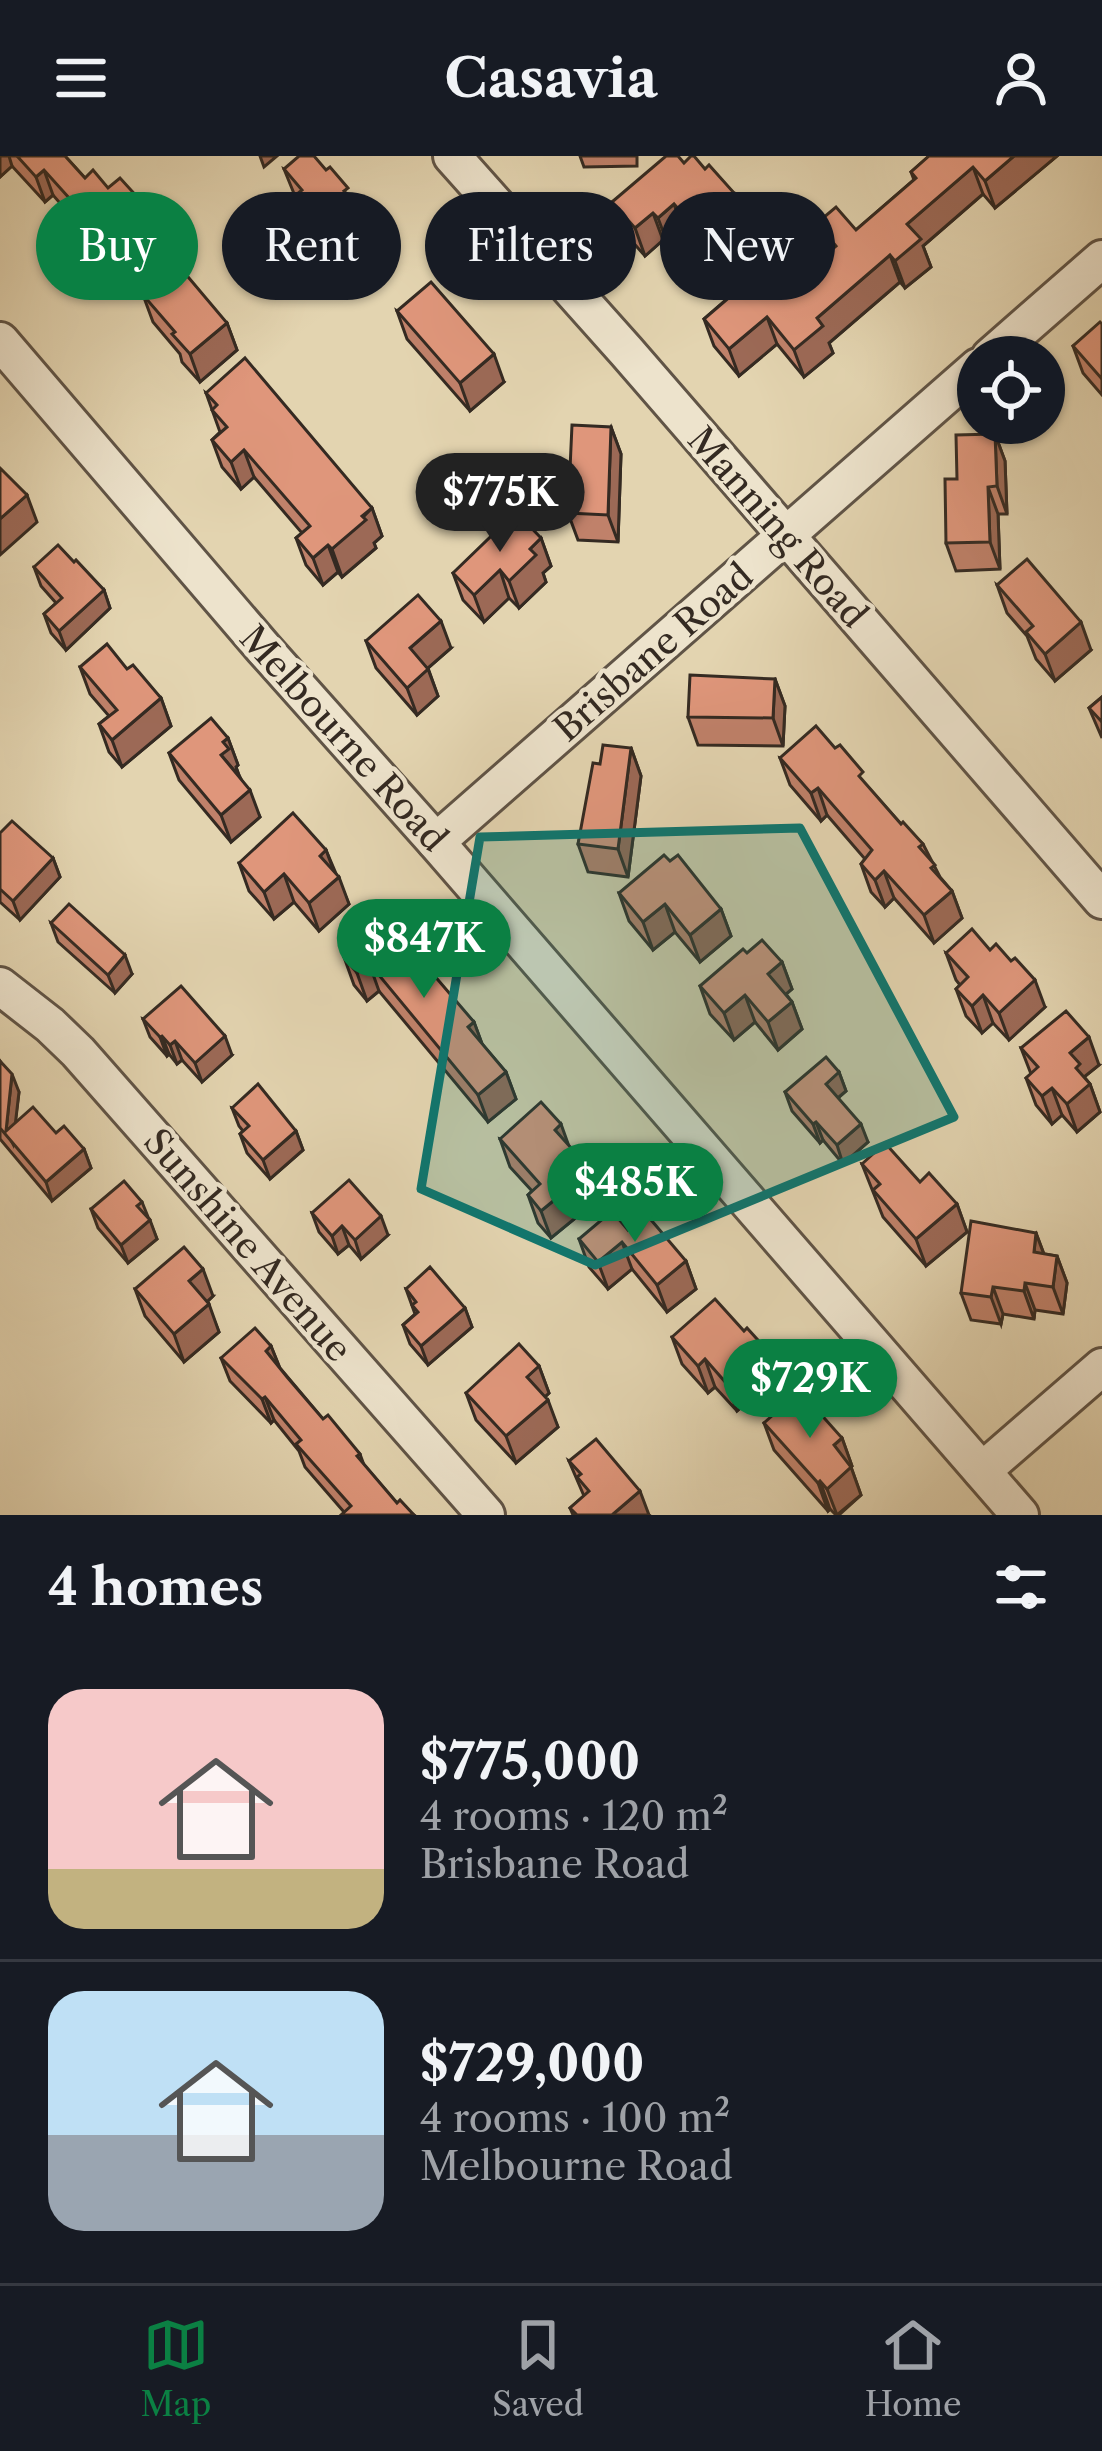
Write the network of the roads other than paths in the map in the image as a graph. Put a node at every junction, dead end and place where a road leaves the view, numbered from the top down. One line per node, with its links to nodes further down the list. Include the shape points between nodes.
1 (452, 156): 6 (street, Manning Road)
2 (1102, 259): 3 (street)
3 (1014, 336)
4 (0, 341): 7 (street, Melbourne Road)
5 (957, 386): 6 (street, Brisbane Road)
6 (785, 536): 7 (street, Brisbane Road); 8 (street, Manning Road)
7 (436, 842): 11 (street, Melbourne Road)
8 (1102, 900)
9 (0, 986): 12 (street, Sunshine Avenue, via 78,1052)
10 (1102, 1367): 11 (street)
11 (982, 1471): 13 (street, Melbourne Road)
12 (486, 1515)
13 (1021, 1515)

